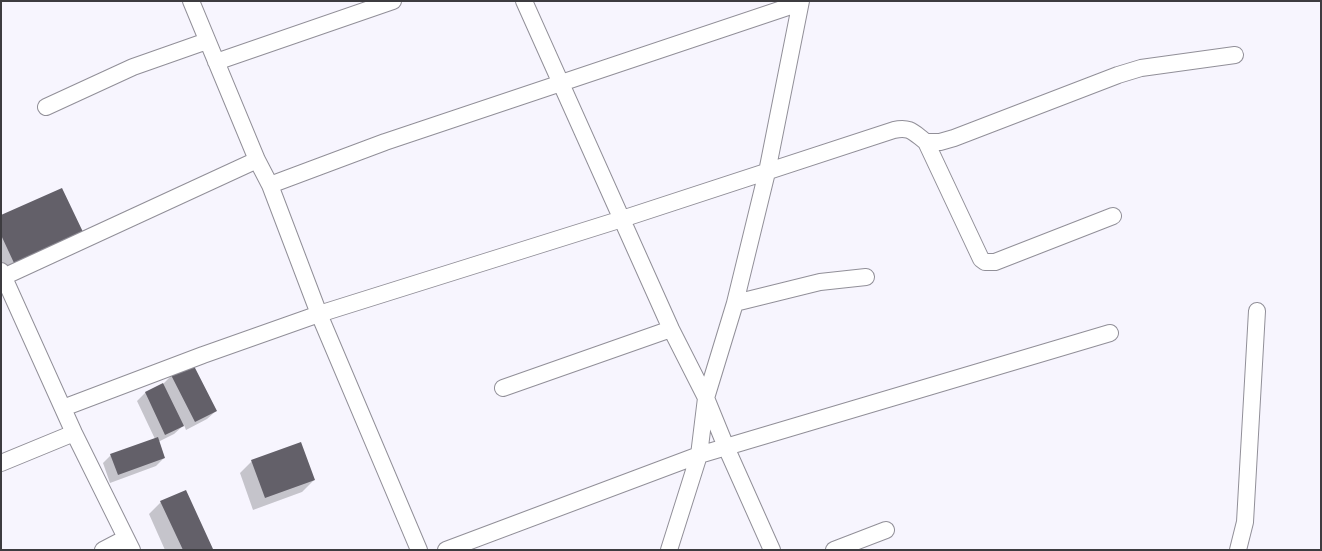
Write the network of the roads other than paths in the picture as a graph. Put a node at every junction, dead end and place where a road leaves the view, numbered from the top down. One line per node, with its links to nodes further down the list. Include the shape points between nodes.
1 (191, 1): 5 (street)
2 (393, 1): 7 (street)
3 (524, 1): 8 (street)
4 (801, 2): 8 (street); 12 (street)
5 (208, 41): 7 (street); 9 (street, via 133,67)
6 (1235, 55): 10 (street, via 1141,68 954,138)
7 (216, 62): 11 (street)
8 (562, 84): 13 (street, via 385,142); 15 (street)
9 (46, 106)
10 (926, 142): 12 (street, via 909,129 902,128); 14 (street, via 981,259 985,262 995,262)
11 (257, 160): 13 (street); 16 (street)
12 (766, 172): 15 (street); 18 (street)
13 (270, 185): 20 (street)
14 (1113, 216)
15 (622, 219): 20 (street); 21 (street)
16 (2, 275): 25 (street)
17 (866, 277): 18 (street, via 820,282)
18 (735, 303): 24 (street)
19 (1258, 311): 38 (street, via 1245,522)
20 (319, 314): 25 (street); 33 (street)
21 (671, 330): 23 (street); 24 (street)
22 (1110, 333): 27 (street)
23 (503, 388)
24 (706, 398): 27 (street); 28 (street)
25 (63, 408): 26 (street)
26 (74, 433): 29 (street); 31 (street)
27 (726, 447): 28 (street); 36 (street)
28 (699, 455): 34 (street); 35 (street)
29 (1, 463)
30 (886, 530): 37 (street)
31 (129, 544): 32 (street)
32 (103, 550)
33 (419, 550)
34 (446, 550)
35 (670, 550)
36 (772, 550)
37 (834, 550)
38 (1238, 550)

